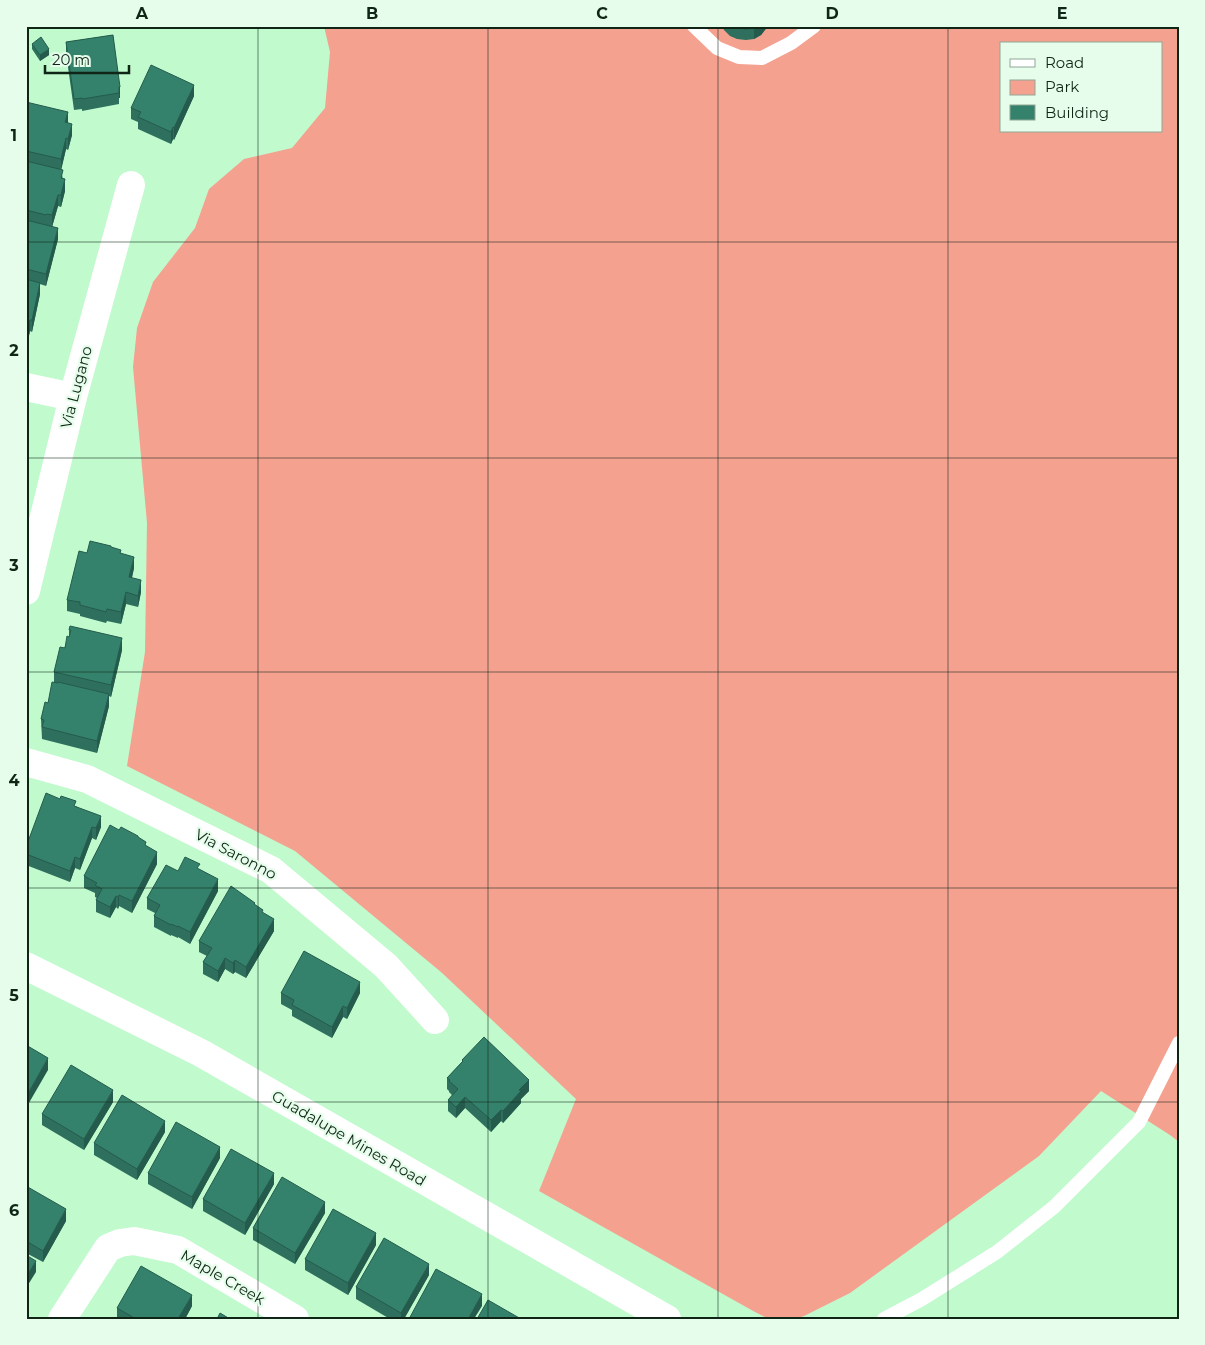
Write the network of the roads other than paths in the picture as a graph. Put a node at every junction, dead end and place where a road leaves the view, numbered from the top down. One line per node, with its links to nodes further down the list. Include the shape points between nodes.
1 (694, 26): 2 (lane, via 717,48 739,57 762,58)
2 (814, 26)
3 (131, 185): 5 (street, Via Lugano)
4 (26, 387): 5 (street)
5 (73, 397): 6 (street, Via Lugano)
6 (26, 591)
7 (26, 762): 9 (street, Via Saronno, via 87,779 271,870 386,966)
8 (26, 966): 13 (street, Guadalupe Mines Road, via 201,1053)
9 (434, 1020)
10 (1179, 1043): 14 (lane, via 1138,1122 1054,1207 997,1252)
11 (62, 1319): 12 (street, Maple Creek, via 108,1248 134,1241 178,1250)
12 (294, 1319)
13 (667, 1319)
14 (884, 1319)

